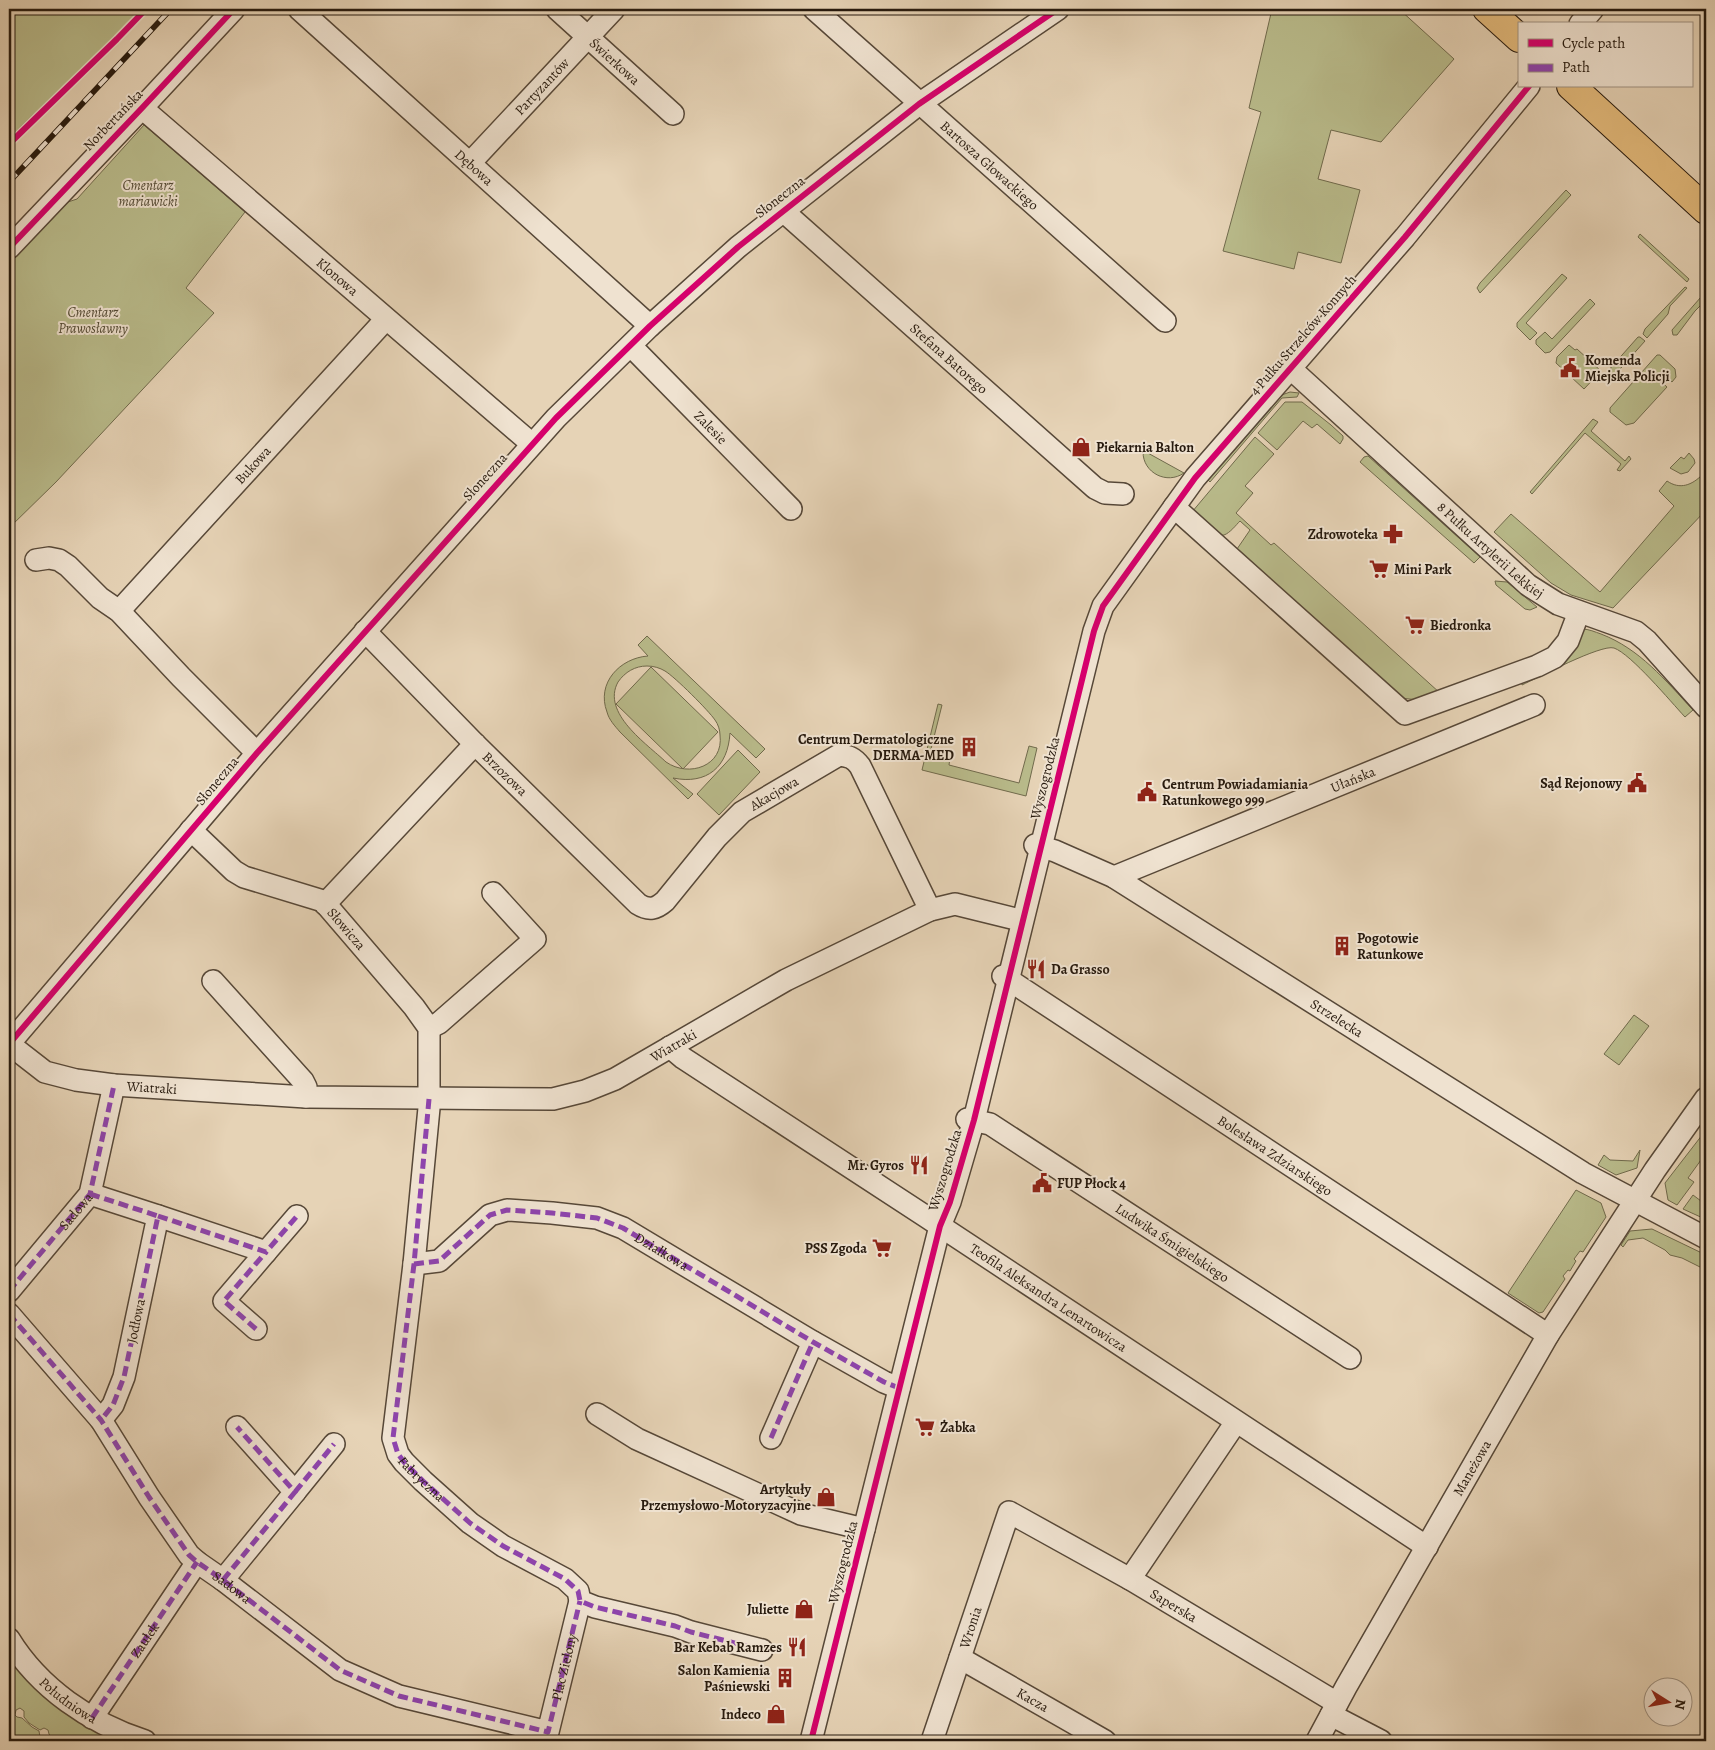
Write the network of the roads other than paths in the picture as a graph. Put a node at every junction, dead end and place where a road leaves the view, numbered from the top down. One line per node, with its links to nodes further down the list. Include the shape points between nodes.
1 (234, 9): 15 (street, Norbertańska)
2 (299, 9): 17 (street, Dębowa)
3 (556, 9): 10 (street, Świerkowa)
4 (614, 9): 10 (street, Partyzantów)
5 (814, 9): 14 (street, Bartosza Głowackiego)
6 (1058, 9): 14 (street, Słoneczna)
7 (1486, 9): 11 (main road)
8 (1593, 9): 9 (street)
9 (1582, 22)
10 (588, 37): 16 (street, Świerkowa); 17 (street, Partyzantów)
11 (1518, 37)
12 (1527, 88): 25 (street, 4 Pułku Strzelców Konnych)
13 (1573, 88): 18 (main road)
14 (919, 104): 19 (street, Słoneczna); 22 (street, Bartosza Głowackiego)
15 (142, 108): 20 (street, Norbertańska); 21 (street, Klonowa)
16 (673, 114)
17 (470, 163): 23 (street, Dębowa)
18 (1703, 199)
19 (783, 210): 23 (street, Słoneczna, via 723,259); 27 (street, Stefana Batorego, via 1095,488 1105,493)
20 (9, 248)
21 (386, 319): 26 (street, Klonowa); 32 (street, Bukowa)
22 (1165, 321)
23 (650, 326): 24 (street, Słoneczna)
24 (631, 346): 26 (street, Słoneczna); 29 (street, Zalesie)
25 (1290, 368): 28 (street, 4 Pułku Strzelców Konnych); 33 (street, 8 Pułku Artylerii Lekkiej, via 1528,585 1558,604)
26 (532, 444): 34 (street, Słoneczna)
27 (1123, 494)
28 (1174, 507): 31 (street, 4 Pułku Strzelców Konnych); 33 (street, via 1405,714 1555,657 1568,640)
29 (791, 508)
30 (36, 560): 32 (street, via 59,560 100,598)
31 (1103, 606): 40 (street, Wyszogrodzka)
32 (120, 611): 38 (street)
33 (1579, 612): 36 (street, 8 Pułku Artylerii Lekkiej, via 1636,632 1647,640)
34 (364, 631): 37 (street, Brzozowa); 38 (street, Słoneczna)
35 (1534, 705): 41 (street, Ułańska)
36 (1706, 706)
37 (475, 744): 43 (street); 44 (street, Brzozowa, via 638,904)
38 (257, 753): 39 (street, Słoneczna)
39 (191, 830): 43 (street, Słowicza, via 244,877 320,899); 49 (street, Słoneczna)
40 (1038, 846): 41 (street, Strzelecka); 47 (street, Wyszogrodzka)
41 (1114, 877): 59 (street, Strzelecka, via 1583,1173)
42 (493, 892): 50 (street, via 535,939)
43 (325, 904): 50 (street, Słowicza)
44 (651, 909): 45 (street, Akacjowa, via 665,901 717,837 742,812 839,755 854,759 860,766)
45 (930, 910): 46 (street, Wiatraki, via 955,904); 52 (street, Wiatraki, via 786,980)
46 (1016, 919)
47 (1005, 978): 57 (street, Wyszogrodzka); 69 (street, Bolesława Zdziarskiego)
48 (213, 981): 54 (street, via 304,1081)
49 (16, 1022): 51 (street, Słoneczna)
50 (429, 1028): 56 (street)
51 (9, 1044): 53 (street, Wiatraki, via 45,1072)
52 (670, 1047): 56 (street, Wiatraki, via 615,1079 570,1096 553,1099); 62 (street, Teofila Aleksandra Lenartowicza, via 682,1058)
53 (114, 1085): 54 (street, Wiatraki); 58 (street, Sadowa)
54 (306, 1098): 56 (street, Wiatraki)
55 (1706, 1098): 59 (street)
56 (429, 1099): 65 (street, Fabryczna)
57 (970, 1119): 62 (street, Wyszogrodzka, via 950,1202); 71 (street, Ludwika Śmigielskiego, via 990,1124)
58 (90, 1194): 60 (street); 66 (street, Sadowa)
59 (1634, 1201): 63 (street, Strzelecka); 69 (street, Maneżowa)
60 (158, 1216): 64 (street); 74 (street, Jodłowa, via 124,1377 113,1404)
61 (297, 1216): 64 (street)
62 (940, 1226): 72 (street, Wyszogrodzka); 75 (street, Teofila Aleksandra Lenartowicza)
63 (1706, 1238)
64 (266, 1252): 68 (street, via 224,1301)
65 (414, 1264): 70 (street, Działkowa, via 439,1261 490,1215 507,1210 597,1218 623,1228); 86 (street, Fabryczna, via 393,1438 398,1454 422,1481 470,1523 503,1546 565,1579 578,1591)
66 (9, 1291)
67 (9, 1314): 74 (street, Sadowa)
68 (256, 1329)
69 (1548, 1335): 82 (street, Maneżowa)
70 (813, 1342): 72 (street, Działkowa); 77 (street)
71 (1350, 1358)
72 (899, 1388): 81 (street, Wyszogrodzka)
73 (597, 1414): 81 (street, Wyszogrodzka, via 637,1439 801,1514)
74 (101, 1420): 83 (street, Sadowa, via 149,1497)
75 (1236, 1422): 82 (street, Teofila Aleksandra Lenartowicza); 84 (street)
76 (237, 1427): 79 (street)
77 (772, 1438)
78 (334, 1444): 79 (street)
79 (295, 1492): 85 (street)
80 (1010, 1512): 84 (street, Saperska); 89 (street, Wronia)
81 (864, 1529): 94 (street, Wyszogrodzka)
82 (1427, 1547): 90 (street, Maneżowa)
83 (197, 1562): 85 (street, Sadowa); 91 (street, Zaułek)
84 (1130, 1579): 90 (street, Saperska)
85 (223, 1580): 92 (street, Sadowa, via 340,1670 399,1696)
86 (580, 1600): 88 (street, via 595,1607); 92 (street, Plac Zielony)
87 (9, 1638): 91 (street, Południowa, via 18,1654 40,1678)
88 (762, 1650)
89 (960, 1658): 95 (street, Wronia); 96 (street, Kacza)
90 (1334, 1709): 97 (street, Maneżowa); 98 (street, Saperska)
91 (92, 1718): 93 (street, Południowa)
92 (548, 1732)
93 (145, 1741)
94 (811, 1741)
95 (932, 1741)
96 (1105, 1741)
97 (1317, 1741)
98 (1381, 1741)

